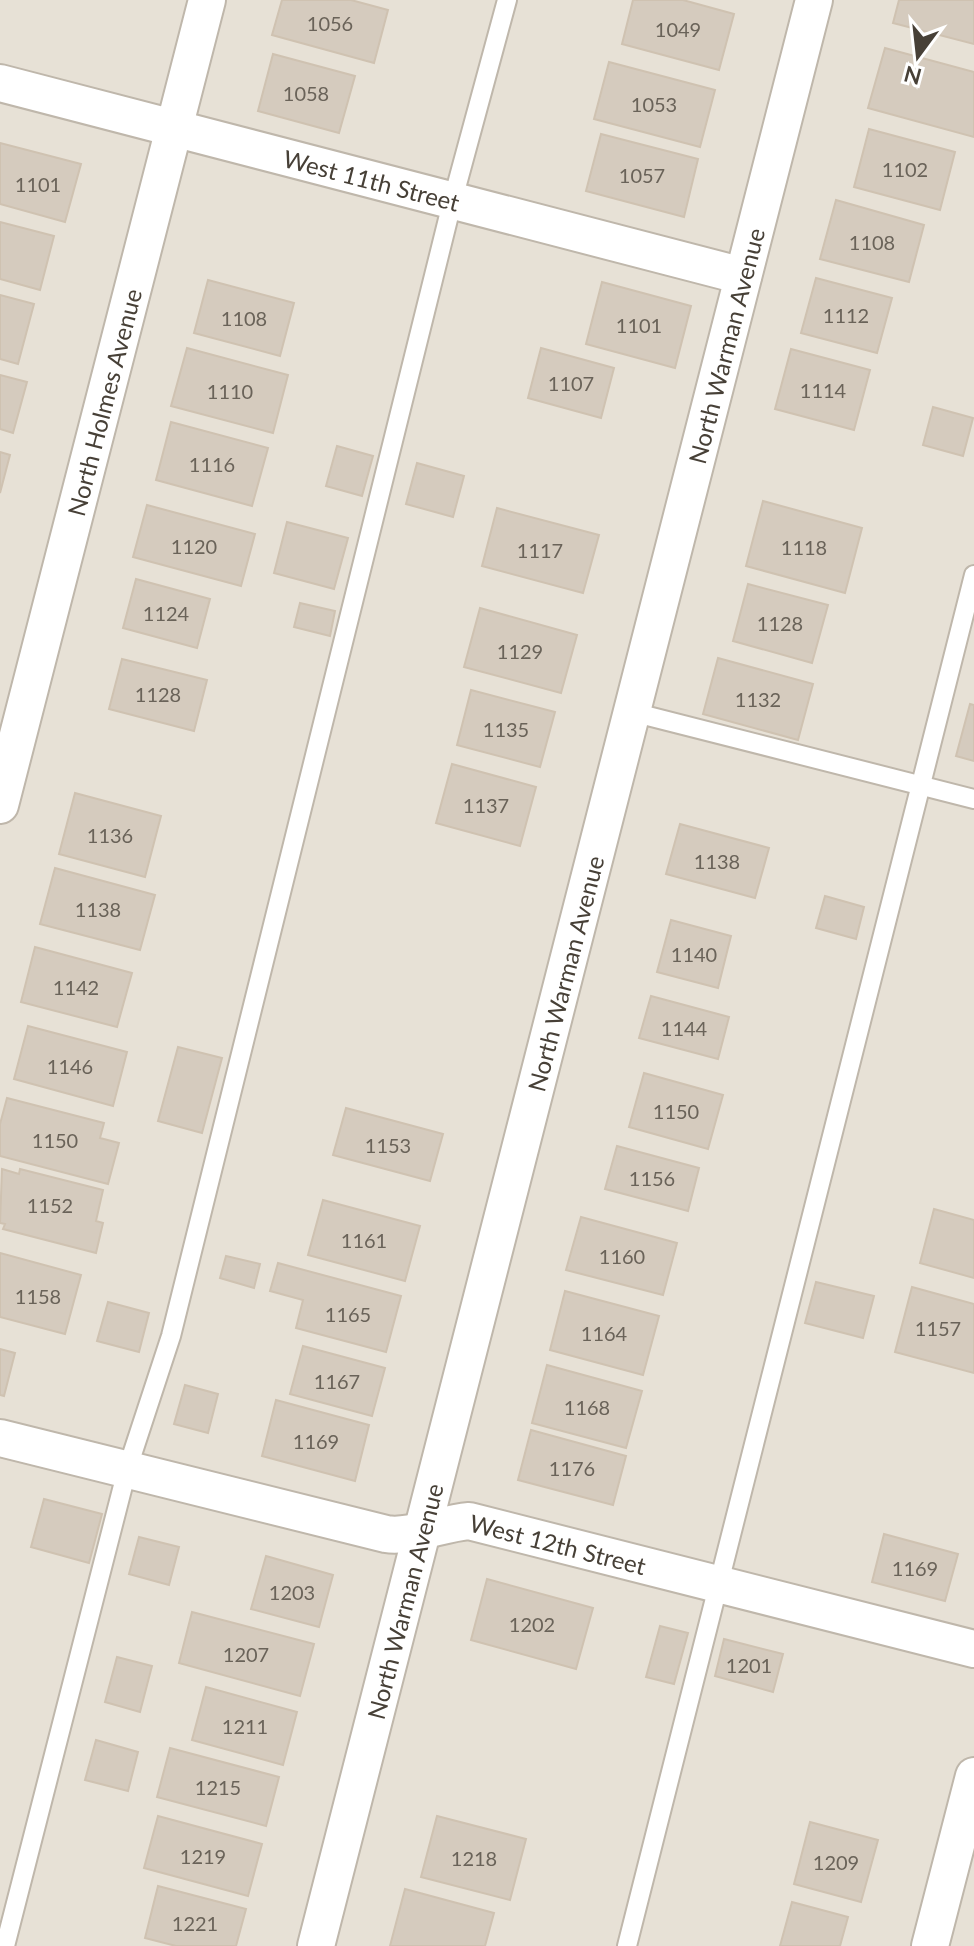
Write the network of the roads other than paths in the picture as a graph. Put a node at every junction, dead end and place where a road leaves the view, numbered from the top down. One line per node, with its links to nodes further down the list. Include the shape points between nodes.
1 (207, 0): 5 (street, North Holmes Avenue)
2 (507, 0): 6 (lane)
3 (814, 0): 7 (street, North Warman Avenue)
4 (0, 83): 5 (street, West 11th Street)
5 (174, 128): 6 (street, West 11th Street); 12 (street, North Holmes Avenue)
6 (453, 199): 7 (street, West 11th Street); 14 (lane, via 171,1336)
7 (743, 276): 9 (street, North Warman Avenue)
8 (974, 575): 10 (lane)
9 (632, 712): 10 (lane); 15 (street, North Warman Avenue)
10 (920, 785): 11 (lane); 16 (lane)
11 (974, 799)
12 (0, 805)
13 (0, 1438): 14 (street, West 12th Street)
14 (127, 1470): 15 (street, West 12th Street, via 386,1534); 19 (lane)
15 (425, 1528): 16 (street, West 12th Street, via 469,1521); 20 (street, North Warman Avenue)
16 (716, 1584): 17 (street, West 12th Street); 21 (lane)
17 (974, 1649)
18 (974, 1776): 22 (street)
19 (5, 1946)
20 (316, 1946)
21 (627, 1946)
22 (930, 1946)

